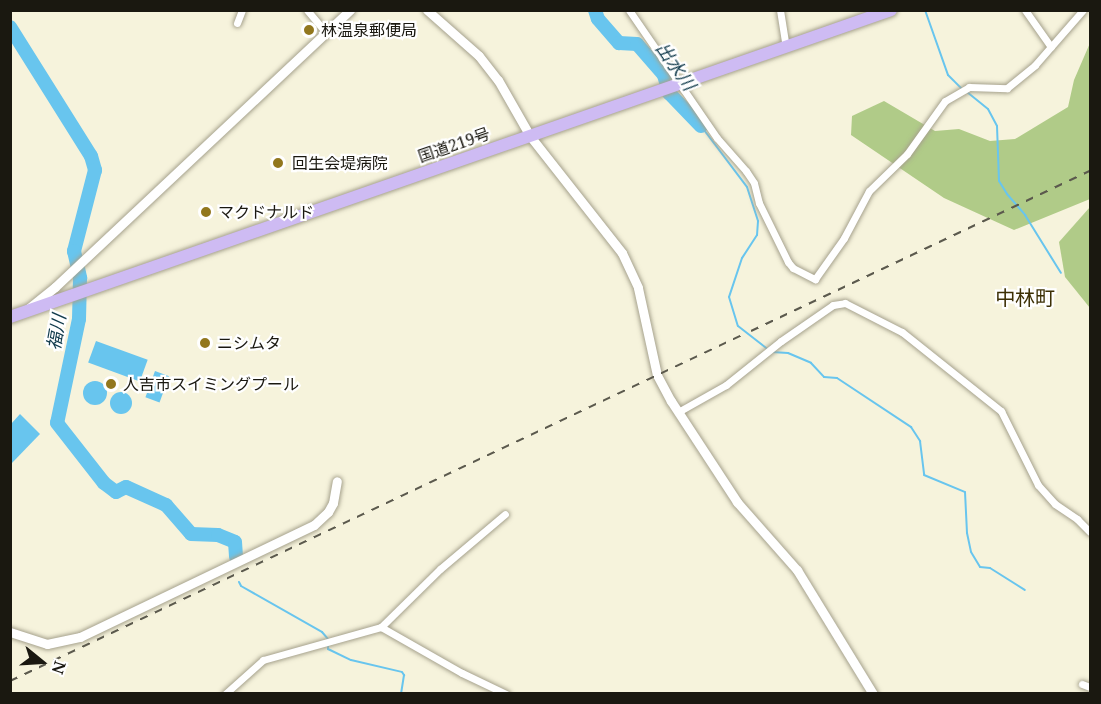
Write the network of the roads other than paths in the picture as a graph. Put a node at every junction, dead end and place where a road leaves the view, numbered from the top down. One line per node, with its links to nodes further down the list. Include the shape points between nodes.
1 (242, 10): 10 (street)
2 (308, 10): 11 (street)
3 (350, 10): 11 (street)
4 (427, 10): 15 (street, via 479,56 498,80)
5 (629, 10): 14 (street)
6 (780, 10): 12 (street)
7 (891, 10): 12 (highway, 国道219号)
8 (1025, 10): 13 (street)
9 (1083, 10): 13 (street)
10 (237, 23)
11 (326, 33): 16 (street)
12 (786, 46): 14 (highway, 国道219号)
13 (1051, 47): 14 (street, via 1007,88 969,87 945,101 907,154 869,191 844,238 815,279 788,262 750,177)
14 (678, 84): 15 (highway, 国道219号)
15 (530, 136): 17 (highway, 国道219号); 21 (street, via 628,263 638,288 657,375)
16 (55, 287): 17 (street); 18 (street)
17 (68, 296): 18 (highway, 国道219号)
18 (27, 310): 19 (highway, 国道219号); 20 (highway)
19 (10, 317)
20 (10, 326)
21 (678, 412): 24 (street, via 726,385 781,340 833,305 845,303 903,332 992,401 1001,411 1038,485 1054,504); 31 (street, via 737,502 797,570)
22 (337, 481): 26 (street, via 333,503 314,525 80,637 46,644)
23 (505, 514): 25 (street, via 440,569)
24 (1090, 532)
25 (381, 627): 29 (street, via 263,660); 30 (street)
26 (10, 632)
27 (1082, 684): 28 (street)
28 (1090, 687)
29 (225, 693)
30 (506, 693)
31 (873, 693)

